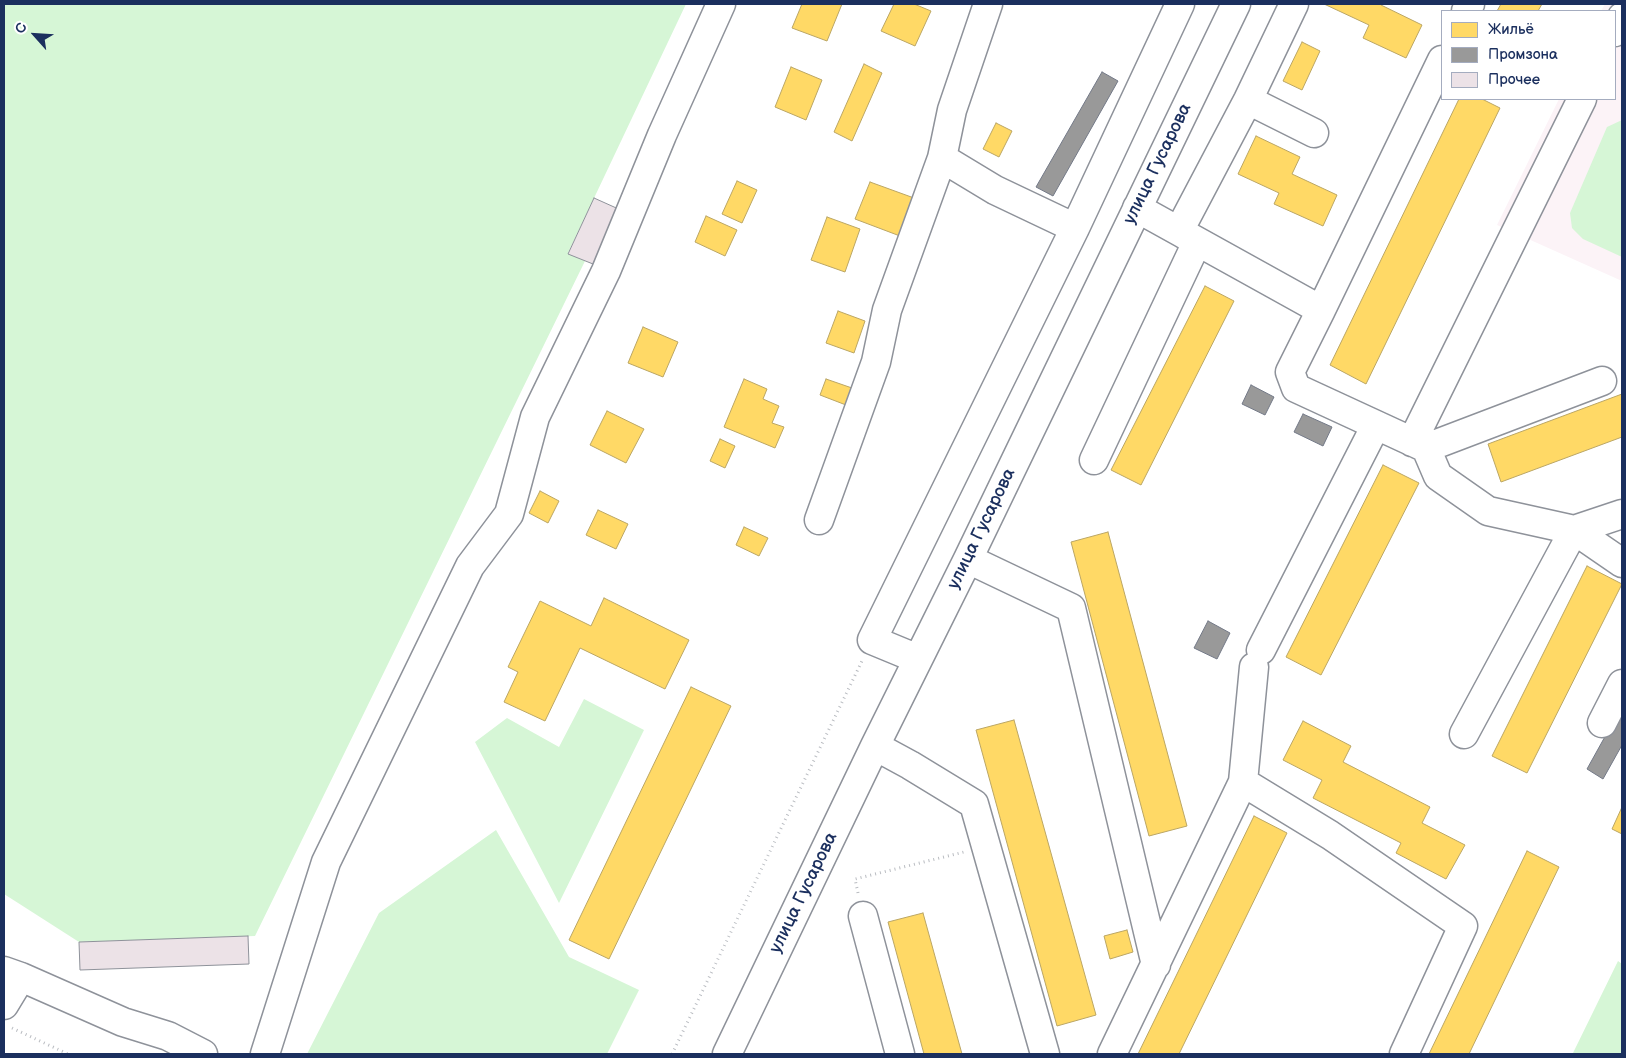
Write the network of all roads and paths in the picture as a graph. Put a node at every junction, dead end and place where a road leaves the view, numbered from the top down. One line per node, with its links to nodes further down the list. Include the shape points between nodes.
1 (722, 4): 42 (street, via 662,135 606,271 535,417 509,514 470,566 326,862)
2 (988, 4): 12 (street, via 952,110)
3 (1180, 4): 14 (street)
4 (1236, 4): 13 (street, улица Гусарова)
5 (1294, 4): 9 (street)
6 (1622, 17): 7 (street)
7 (1616, 30)
8 (1441, 62): 16 (street)
9 (1248, 100): 11 (street); 15 (street)
10 (1582, 100): 19 (street)
11 (1314, 133)
12 (942, 158): 14 (street, via 995,190); 22 (street, via 887,310 876,362)
13 (1137, 208): 15 (street); 24 (street, улица Гусарова)
14 (1075, 228): 26 (street)
15 (1188, 237): 16 (street); 20 (street)
16 (1321, 310): 18 (street, via 1290,372 1296,388)
17 (1602, 381): 19 (street)
18 (1376, 425): 19 (street); 32 (street, via 1258,658)
19 (1419, 445): 23 (street, via 1438,476 1488,511)
20 (1094, 460)
21 (1622, 514): 23 (street)
22 (819, 520)
23 (1574, 530): 25 (street); 30 (street)
24 (968, 559): 27 (street, улица Гусарова); 36 (street, via 1071,608)
25 (1622, 563)
26 (872, 640): 27 (street); 43 (path)
27 (918, 659): 31 (street, улица Гусарова)
28 (1622, 684): 29 (street)
29 (1602, 723)
30 (1464, 734)
31 (875, 746): 33 (street, via 974,804); 44 (street, улица Гусарова)
32 (1243, 782): 36 (street); 48 (street, via 1330,835 1463,926)
33 (986, 847): 34 (path); 46 (street)
34 (855, 879)
35 (863, 916): 45 (street)
36 (1156, 965): 47 (street)
37 (13, 974): 38 (street); 41 (street, via 115,1019 168,1036)
38 (4, 1005)
39 (4, 1023): 40 (path)
40 (68, 1054)
41 (203, 1054)
42 (265, 1054)
43 (672, 1054)
44 (727, 1054)
45 (900, 1054)
46 (1045, 1054)
47 (1112, 1054)
48 (1404, 1054)

